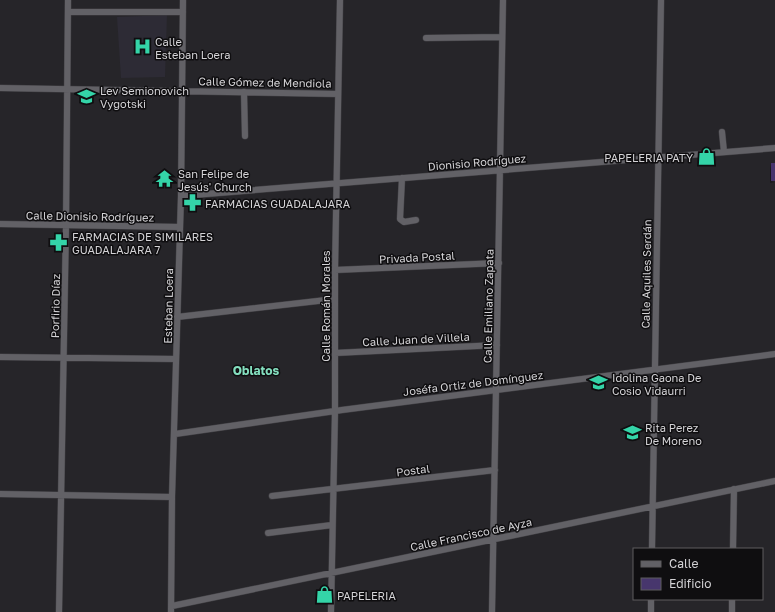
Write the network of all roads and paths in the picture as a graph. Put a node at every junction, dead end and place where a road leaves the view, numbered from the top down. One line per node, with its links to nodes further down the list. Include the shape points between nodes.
1 (68, 0): 6 (street, Porfirio Díaz)
2 (183, 0): 7 (street, Esteban Loera)
3 (340, 0): 14 (street, Calle Román Morales)
4 (503, 0): 8 (street, Calle Emiliano Zapata)
5 (661, 0): 19 (street, Calle Aquiles Serdán)
6 (68, 12): 7 (street); 11 (street, Porfirio Díaz)
7 (183, 12): 12 (street, Esteban Loera)
8 (502, 37): 9 (street); 20 (street, Calle Emiliano Zapata)
9 (426, 38)
10 (0, 88): 11 (street, Calle Gómez de Mendiola)
11 (67, 89): 12 (street, Calle Gómez de Mendiola); 26 (street, Porfirio Díaz)
12 (181, 90): 13 (street, Calle Gómez de Mendiola); 23 (street, Esteban Loera)
13 (244, 92): 14 (street, Calle Gómez de Mendiola); 16 (street)
14 (338, 94): 22 (street, Calle Román Morales)
15 (722, 132): 18 (street)
16 (245, 136)
17 (775, 148): 18 (street, Dionisio Rodríguez)
18 (724, 152): 19 (street, Dionisio Rodríguez)
19 (658, 157): 20 (street, Dionisio Rodríguez); 38 (street, Calle Aquiles Serdán)
20 (500, 170): 21 (street, Dionisio Rodríguez); 28 (street, Calle Emiliano Zapata)
21 (402, 178): 22 (street, Dionisio Rodríguez); 24 (street, via 400,219 404,222)
22 (337, 183): 23 (street, Dionisio Rodríguez); 29 (street, Calle Román Morales)
23 (181, 196): 27 (street, Esteban Loera)
24 (416, 220)
25 (0, 224): 26 (street, Calle Dionisio Rodríguez)
26 (66, 225): 27 (street, Calle Dionisio Rodríguez); 36 (street, Porfirio Díaz)
27 (180, 227): 31 (street, Esteban Loera)
28 (499, 263): 29 (street, Privada Postal); 32 (street, Calle Emiliano Zapata)
29 (335, 270): 30 (street, Calle Román Morales)
30 (335, 300): 31 (street); 33 (street, Calle Román Morales)
31 (177, 317): 37 (street, Esteban Loera)
32 (497, 345): 33 (street, Calle Juan de Villela); 39 (street, Calle Emiliano Zapata)
33 (335, 353): 40 (street, Calle Román Morales)
34 (775, 354): 38 (street, Joséfa Ortiz de Domínguez)
35 (0, 357): 36 (street)
36 (63, 358): 37 (street); 47 (street, Porfirio Díaz)
37 (176, 359): 41 (street, Esteban Loera)
38 (655, 370): 39 (street, Joséfa Ortiz de Domínguez); 50 (street, Calle Aquiles Serdán)
39 (497, 390): 40 (street, Joséfa Ortiz de Domínguez); 42 (street, Calle Emiliano Zapata)
40 (335, 411): 41 (street, Joséfa Ortiz de Domínguez); 45 (street, Calle Román Morales)
41 (175, 434): 49 (street, Esteban Loera)
42 (495, 470): 45 (street, Postal); 53 (street, Calle Emiliano Zapata)
43 (775, 481): 44 (street, Calle Francisco de Ayza)
44 (734, 489): 50 (street, Calle Francisco de Ayza); 55 (street)
45 (333, 490): 48 (street, Postal); 51 (street, Calle Román Morales)
46 (0, 494): 47 (street)
47 (61, 495): 49 (street); 60 (street, Porfirio Díaz)
48 (272, 496)
49 (172, 497): 59 (street, Esteban Loera)
50 (653, 506): 53 (street, Calle Francisco de Ayza); 54 (street, Calle Aquiles Serdán)
51 (332, 525): 52 (street); 56 (street, Calle Román Morales)
52 (268, 533)
53 (494, 539): 56 (street, Calle Francisco de Ayza); 62 (street, Calle Emiliano Zapata)
54 (652, 548)
55 (733, 548)
56 (331, 573): 59 (street, Calle Francisco de Ayza); 61 (street, Calle Román Morales)
57 (651, 600): 63 (street)
58 (732, 600): 64 (street)
59 (171, 609)
60 (59, 612)
61 (331, 612)
62 (492, 612)
63 (650, 612)
64 (732, 612)

